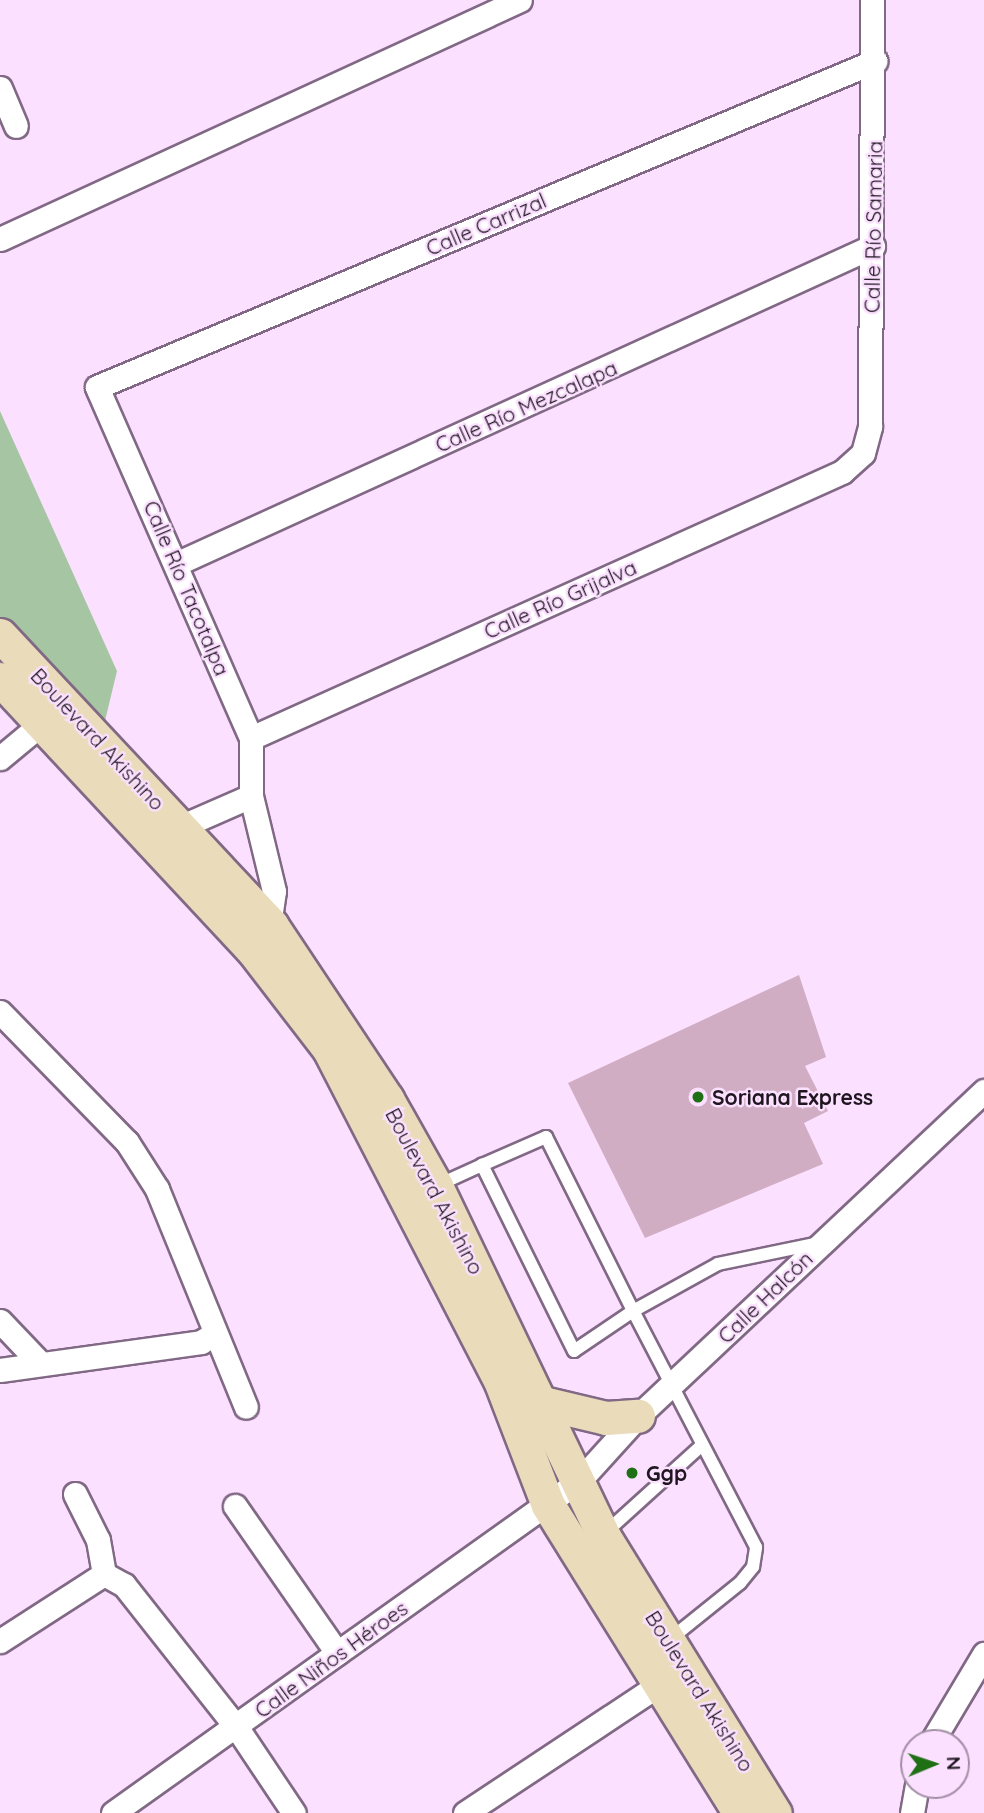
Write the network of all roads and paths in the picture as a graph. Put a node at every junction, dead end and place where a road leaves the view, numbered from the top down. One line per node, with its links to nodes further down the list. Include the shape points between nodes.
1 (520, 0): 6 (street)
2 (872, 0): 3 (street, Calle Río Samaria)
3 (875, 61): 7 (street, Calle Río Samaria); 8 (street, Calle Carrizal)
4 (0, 88): 5 (street)
5 (16, 126)
6 (0, 239)
7 (873, 246): 9 (street, Calle Río Samaria, via 870,426); 10 (street, Calle Río Mezcalapa)
8 (97, 387): 10 (street, Calle Río Tacotalpa)
9 (863, 453): 14 (street, Calle Río Grijalva, via 842,472)
10 (178, 563): 14 (street, Calle Río Tacotalpa)
11 (0, 635): 13 (main road, Boulevard Akishino)
12 (0, 679): 13 (main road, Boulevard Akishino)
13 (54, 714): 15 (street); 17 (main road, Boulevard Akishino); 18 (main road, Boulevard Akishino)
14 (251, 738): 16 (street, Calle Río Tacotalpa)
15 (0, 758)
16 (251, 796): 17 (street); 18 (street, Calle Río Tacotalpa, via 271,860)
17 (180, 827): 18 (main road, Boulevard Akishino)
18 (262, 938): 22 (main road, Boulevard Akishino); 36 (main road, Boulevard Akishino, via 329,1049 436,1247 500,1380)
19 (0, 1012): 26 (street, via 127,1142 157,1189)
20 (984, 1091): 23 (street, Calle Halcón)
21 (482, 1165): 22 (lane); 24 (lane, via 546,1137); 24 (lane, via 574,1351)
22 (436, 1186): 30 (main road, Boulevard Akishino)
23 (822, 1242): 24 (lane, via 718,1264); 29 (street, Calle Halcón)
24 (633, 1311): 29 (lane)
25 (0, 1321): 27 (street)
26 (214, 1334): 27 (street, via 201,1342); 31 (street)
27 (39, 1362): 28 (street)
28 (0, 1370)
29 (671, 1386): 32 (street, Calle Halcón); 33 (lane)
30 (543, 1403): 32 (main road, via 606,1418); 34 (main road, Boulevard Akishino)
31 (246, 1408)
32 (638, 1416): 34 (street, Calle Halcón)
33 (701, 1446): 38 (lane); 40 (lane, via 756,1547 753,1567)
34 (580, 1480): 36 (street, Calle Halcón); 38 (main road, Boulevard Akishino)
35 (75, 1494): 39 (street, via 98,1540)
36 (548, 1505): 42 (street, Calle Niños Héroes); 44 (main road, Boulevard Akishino)
37 (235, 1506): 42 (street)
38 (603, 1535): 40 (main road, Boulevard Akishino)
39 (104, 1574): 41 (street); 45 (street, via 124,1585)
40 (669, 1640): 51 (main road, Boulevard Akishino)
41 (0, 1641)
42 (337, 1654): 45 (street, Calle Niños Héroes)
43 (984, 1654): 46 (street)
44 (660, 1684): 49 (street); 50 (main road, Boulevard Akishino)
45 (237, 1728): 47 (street, Calle Niños Héroes); 48 (street)
46 (939, 1729)
47 (113, 1813)
48 (294, 1813)
49 (465, 1813)
50 (740, 1813)
51 (775, 1813)

